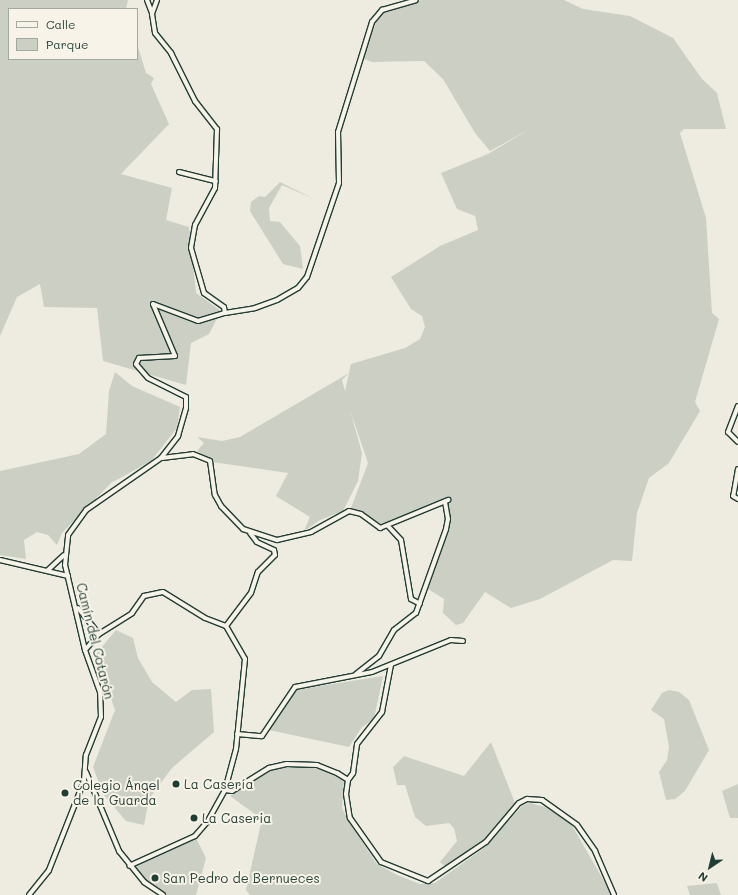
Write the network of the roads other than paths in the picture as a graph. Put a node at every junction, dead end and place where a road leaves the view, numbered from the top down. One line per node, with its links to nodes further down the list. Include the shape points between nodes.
1 (147, 0): 4 (street)
2 (157, 0): 4 (street)
3 (416, 0): 7 (street, via 382,10 372,22 338,132 339,183 307,277 298,288 277,300 255,308)
4 (152, 14): 6 (street, via 155,33 171,52 195,101 217,129)
5 (179, 172): 6 (street)
6 (216, 181): 7 (street, via 195,225 191,248 204,293 224,307)
7 (225, 313): 10 (street, Camín del Cotarón, via 198,321 153,304 175,356 139,358 136,364 148,378 183,393 186,402 178,436)
8 (738, 406): 9 (street, via 728,432)
9 (738, 442)
10 (161, 458): 14 (street, via 193,454 210,461 217,501); 15 (street, Camín del Cotarón, via 86,510 68,535)
11 (738, 469): 12 (street, via 732,496)
12 (738, 500)
13 (388, 526): 14 (street, via 376,526 361,514 349,511 328,525 290,539 277,540); 19 (street, via 400,540 410,581 410,595); 19 (street, via 447,501 448,519)
14 (250, 533): 21 (street, via 276,554 258,572 251,593)
15 (64, 555): 17 (street); 18 (street, Camín del Cotarón)
16 (0, 560): 17 (street)
17 (48, 570): 18 (street)
18 (68, 576): 20 (street, Camín del Cotarón)
19 (420, 604): 26 (street, via 413,618 394,630 379,656)
20 (76, 606): 22 (street); 24 (street, Camín del Cotarón)
21 (226, 626): 22 (street, via 205,618 170,595 154,592 144,596 132,613); 27 (street, via 245,659)
22 (99, 634): 24 (street)
23 (463, 641): 25 (street, via 451,640)
24 (85, 650): 28 (street, Camín del Cotarón, via 100,692 102,708 86,755)
25 (391, 665): 26 (street); 29 (street, via 382,712 358,744 354,774)
26 (356, 674): 27 (street, via 333,682 295,687 262,736)
27 (237, 734): 30 (street)
28 (85, 772): 31 (street, via 118,851); 32 (street, Camín del Cotarón, via 49,870)
29 (348, 780): 30 (street, via 317,765 287,764 269,768 232,790); 34 (street, via 346,794 350,818 381,862 410,876 433,878 486,842 519,803 527,799 542,800 577,825 595,851)
30 (225, 790): 31 (street, via 208,821 195,836)
31 (129, 866): 33 (street, via 151,888)
32 (29, 895)
33 (163, 895)
34 (614, 895)

